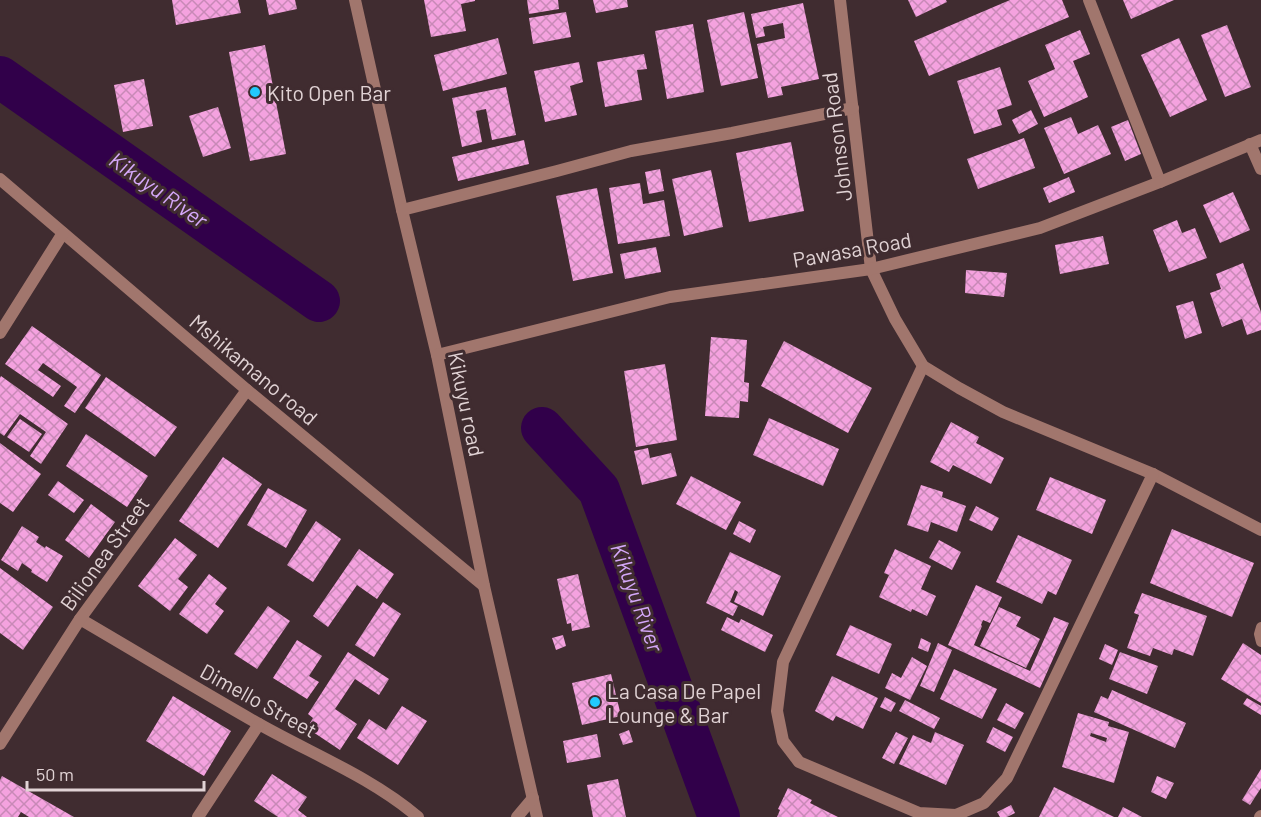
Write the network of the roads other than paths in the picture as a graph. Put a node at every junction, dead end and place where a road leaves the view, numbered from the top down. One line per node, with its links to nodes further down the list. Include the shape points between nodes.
1 (355, 0): 9 (street, Kikuyu road)
2 (840, 0): 4 (street, Johnson Road)
3 (1089, 0): 8 (street)
4 (853, 108): 9 (street, via 631,151); 11 (street, Johnson Road)
5 (1256, 142): 6 (street); 8 (street, Pawasa Road)
6 (1261, 169)
7 (0, 179): 10 (street, Mshikamano road)
8 (1160, 182): 11 (street, Pawasa Road, via 1040,228)
9 (402, 210): 13 (street, Kikuyu road)
10 (63, 233): 12 (street); 15 (street, Mshikamano road)
11 (872, 269): 13 (street, Pawasa Road, via 670,297); 14 (street, Johnson Road)
12 (0, 333)
13 (437, 354): 18 (street, Kikuyu road)
14 (923, 366): 16 (street, via 1003,412); 16 (street, via 783,662 777,711 783,741 799,762 920,813 956,815 984,803 1007,778)
15 (247, 390): 18 (street, Mshikamano road); 19 (street, Bilionea Street)
16 (1153, 474): 17 (street)
17 (1261, 530)
18 (484, 586): 24 (street, Kikuyu road)
19 (80, 619): 22 (street, Dimello Street); 23 (street, Bilionea Street)
20 (1261, 627): 21 (lane)
21 (1261, 642)
22 (259, 724): 25 (street); 26 (street, Dimello Street, via 380,789)
23 (0, 744)
24 (533, 798): 27 (street); 28 (street, Kikuyu road)
25 (198, 817)
26 (418, 817)
27 (517, 817)
28 (537, 817)

